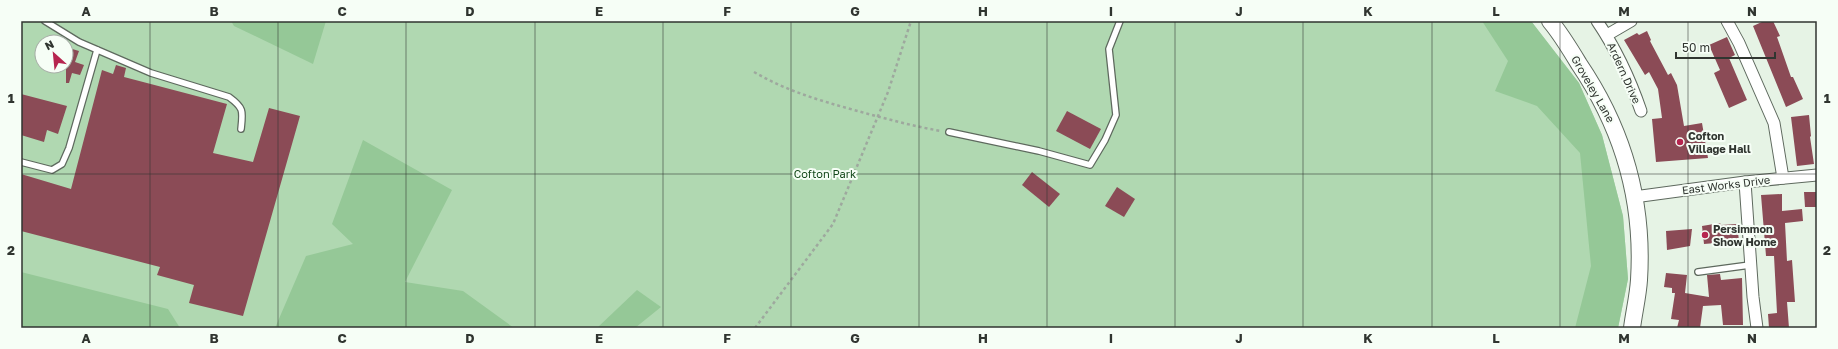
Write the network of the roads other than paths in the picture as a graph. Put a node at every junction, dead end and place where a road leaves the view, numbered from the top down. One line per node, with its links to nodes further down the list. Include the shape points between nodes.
1 (45, 21): 8 (lane)
2 (1120, 21): 11 (lane, via 1109,49 1116,115 1090,165 1039,151)
3 (1550, 21): 16 (main road, Groveley Lane, via 1603,102 1619,137 1633,184)
4 (1597, 21): 7 (street, Ardern Drive)
5 (1630, 21): 7 (street, Ardern Drive)
6 (1727, 21): 14 (street, via 1774,123)
7 (1607, 35): 9 (street, Ardern Drive, via 1632,84)
8 (97, 50): 10 (lane, via 151,73 229,97 240,104 243,113); 12 (lane, via 62,164 52,170)
9 (1641, 111)
10 (242, 129)
11 (949, 132)
12 (21, 162)
13 (1817, 175): 14 (street, East Works Drive)
14 (1783, 178): 15 (street, East Works Drive)
15 (1745, 182): 16 (street, East Works Drive); 17 (street)
16 (1634, 197): 19 (main road, Groveley Lane, via 1639,233 1639,280)
17 (1750, 265): 18 (lane); 20 (street)
18 (1698, 272)
19 (1632, 328)
20 (1757, 328)

